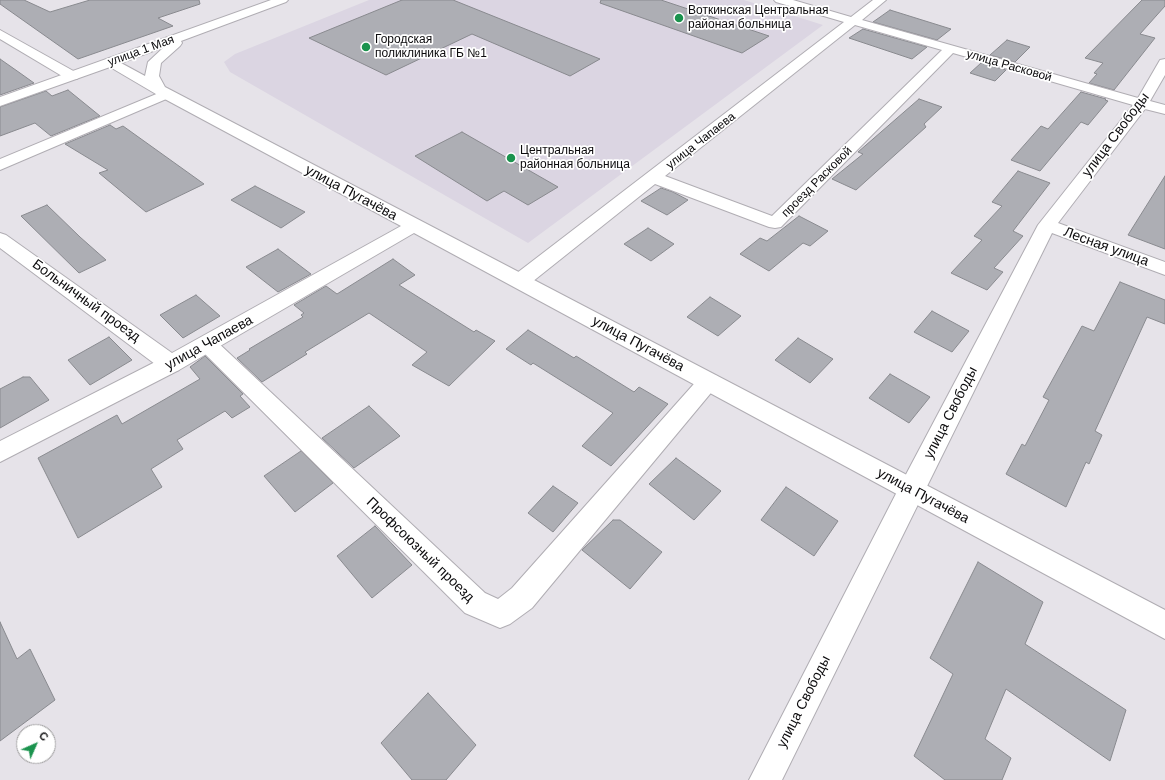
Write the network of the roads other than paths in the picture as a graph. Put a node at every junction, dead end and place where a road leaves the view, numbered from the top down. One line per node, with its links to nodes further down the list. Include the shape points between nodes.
1 (282, 0): 6 (street, улица 1 Мая)
2 (780, 0): 4 (street, улица Расковой)
3 (880, 0): 4 (street, улица Чапаева)
4 (852, 22): 7 (street, улица Расковой); 16 (street, улица Чапаева)
5 (0, 34): 10 (street)
6 (189, 34): 8 (street, улица 1 Мая); 11 (street, via 166,50 155,62 152,76)
7 (950, 49): 13 (street, улица Расковой); 16 (street, проезд Расковой, via 775,223)
8 (111, 62): 10 (street, улица 1 Мая); 11 (street, улица Пугачёва)
9 (1165, 63): 13 (street, улица Свободы)
10 (72, 76): 12 (street, улица 1 Мая)
11 (162, 92): 15 (street); 18 (street, улица Пугачёва)
12 (0, 102)
13 (1142, 103): 14 (street, улица Расковой); 17 (street, улица Свободы)
14 (1165, 110)
15 (0, 165)
16 (654, 178): 21 (street, улица Чапаева)
17 (1047, 225): 20 (street, Лесная улица); 26 (street, улица Свободы)
18 (414, 226): 21 (street, улица Пугачёва); 22 (street, улица Чапаева)
19 (0, 239): 23 (street, Больничный проезд)
20 (1165, 269)
21 (520, 280): 24 (street, улица Пугачёва)
22 (207, 344): 23 (street, улица Чапаева); 24 (street, Профсоюзный проезд, via 475,603 500,614 522,598)
23 (172, 364): 25 (street, улица Чапаева)
24 (709, 382): 26 (street, улица Пугачёва)
25 (0, 452)
26 (911, 490): 27 (street, улица Пугачёва); 28 (street, улица Свободы)
27 (1165, 625)
28 (765, 780)

